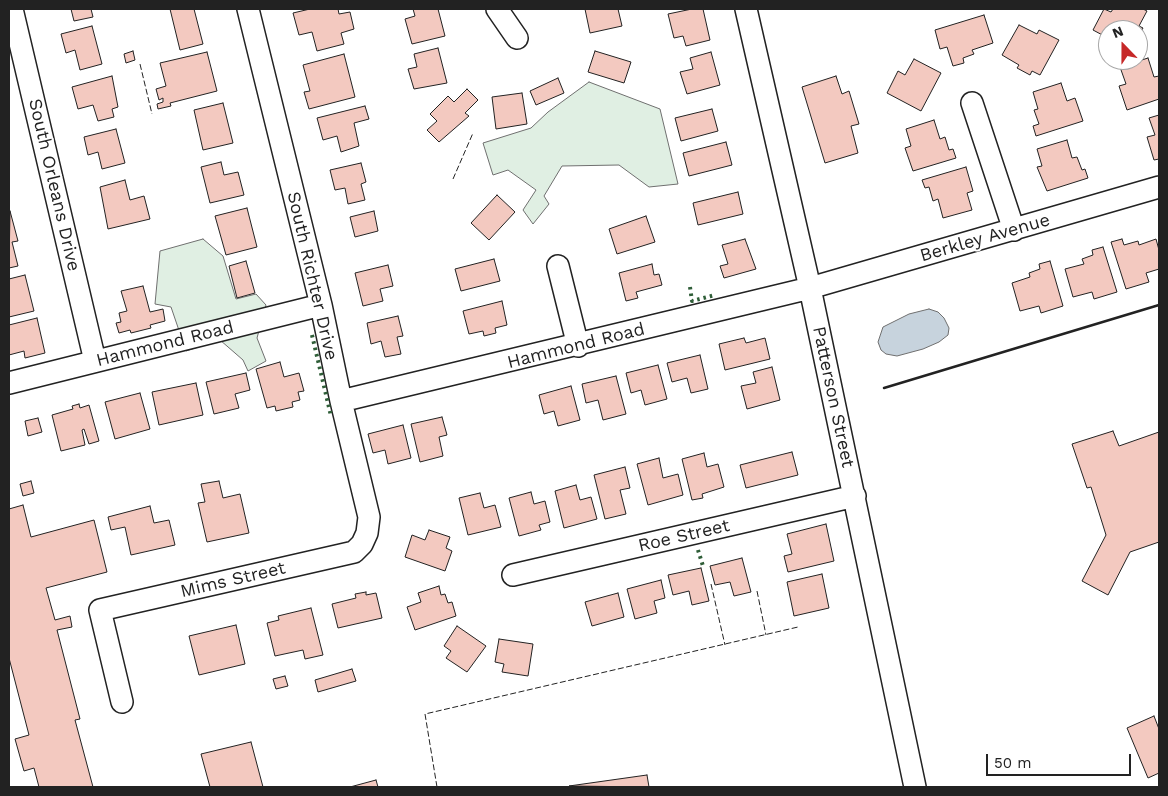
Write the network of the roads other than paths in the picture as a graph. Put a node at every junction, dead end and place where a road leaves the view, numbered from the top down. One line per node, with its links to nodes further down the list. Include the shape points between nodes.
1 (12, 9): 13 (street, South Orleans Drive)
2 (248, 9): 11 (street, South Richter Drive)
3 (497, 9): 5 (street)
4 (746, 9): 10 (street, Patterson Street)
5 (517, 38)
6 (972, 102): 8 (street)
7 (1159, 187): 8 (street, Berkley Avenue)
8 (1014, 230): 10 (street, Berkley Avenue)
9 (558, 266): 12 (street)
10 (810, 288): 12 (street, Hammond Road); 16 (street, Patterson Street)
11 (321, 305): 13 (street, Hammond Road); 15 (street, South Richter Drive)
12 (578, 346): 15 (street, Hammond Road)
13 (95, 361): 14 (street, Hammond Road)
14 (9, 383)
15 (341, 401): 17 (street, South Richter Drive, via 369,517)
16 (854, 496): 18 (street, Roe Street); 20 (street, Patterson Street)
17 (362, 544): 19 (street, Mims Street, via 354,552 100,610)
18 (513, 575)
19 (122, 702)
20 (914, 787)

